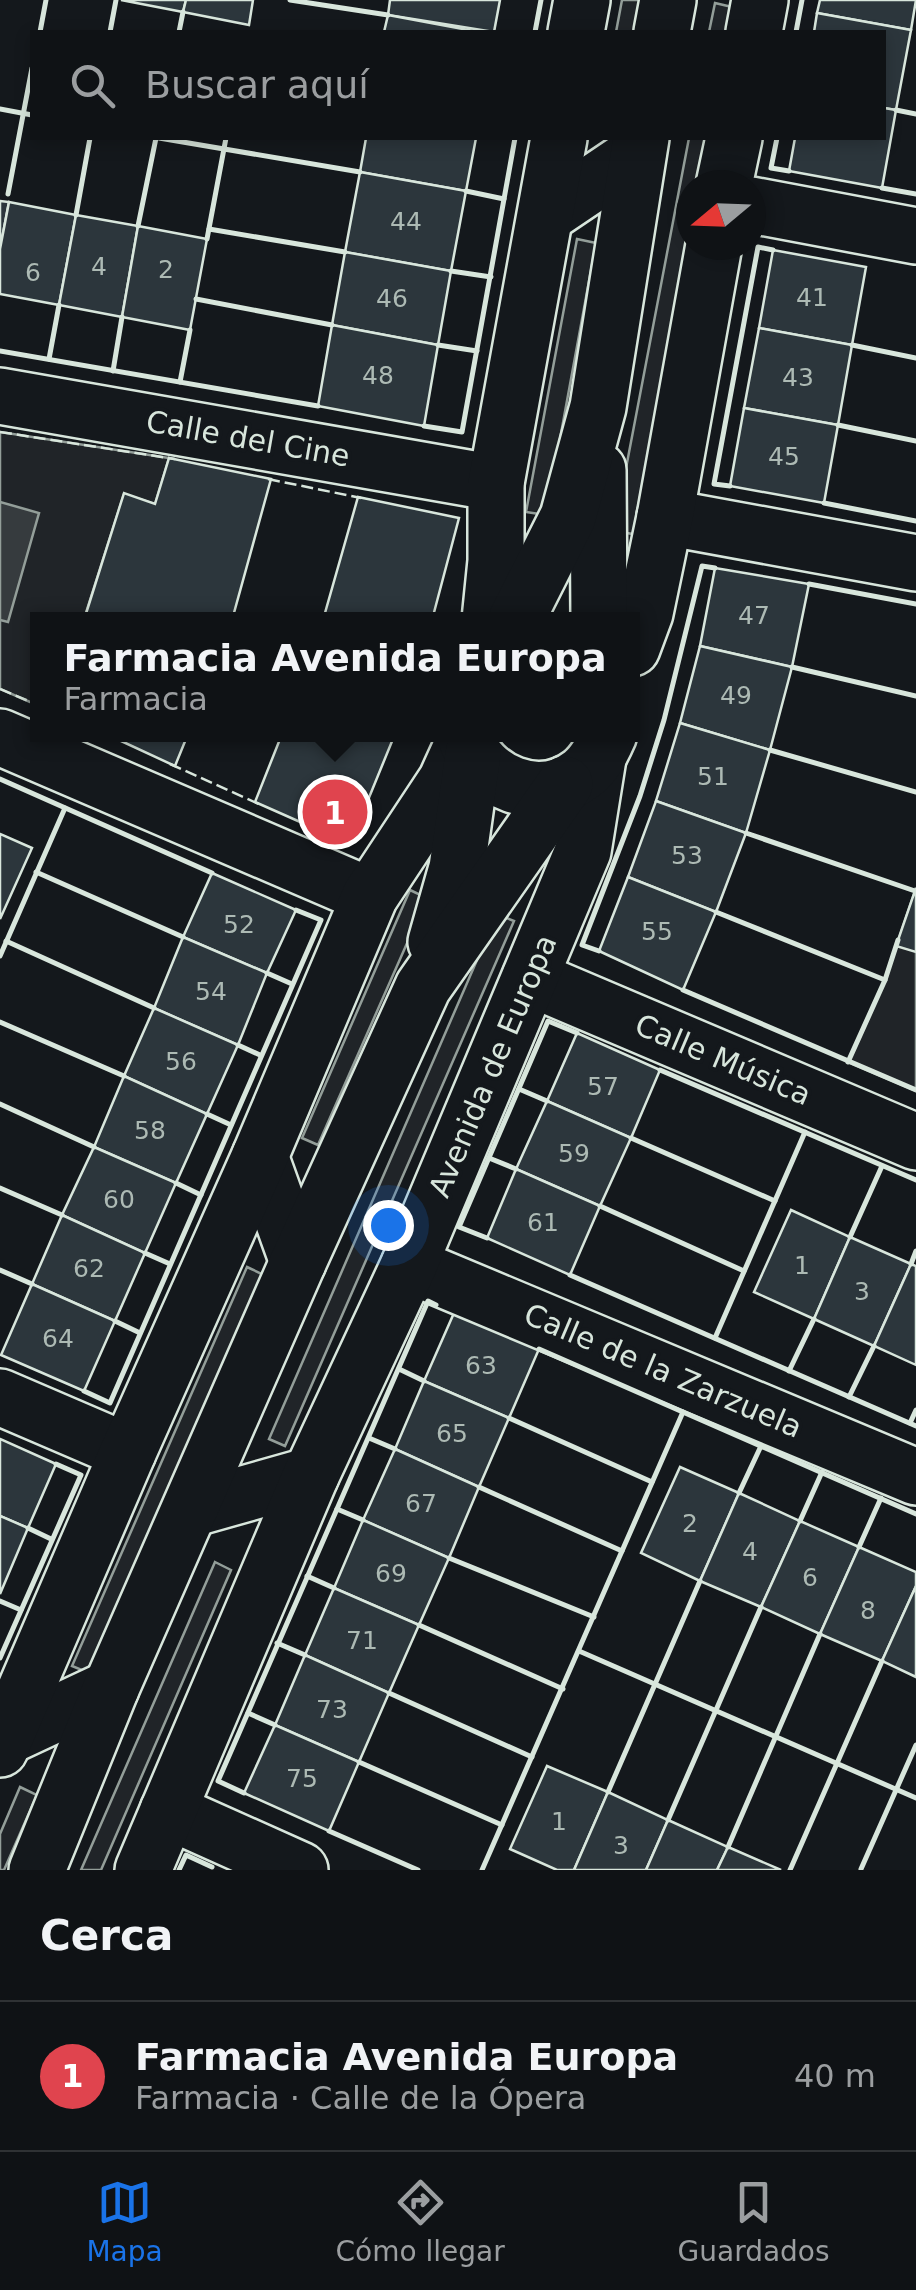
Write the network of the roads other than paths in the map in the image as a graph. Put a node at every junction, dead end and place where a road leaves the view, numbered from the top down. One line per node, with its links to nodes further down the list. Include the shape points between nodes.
1 (582, 0): 4 (street)
2 (668, 0): 5 (street)
3 (760, 0): 6 (street)
4 (576, 30)
5 (662, 30)
6 (754, 30)
7 (559, 140): 12 (street)
8 (734, 140): 10 (street)
9 (639, 145): 12 (street); 16 (street)
10 (727, 170)
11 (766, 209): 13 (street)
12 (546, 214): 17 (street)
13 (916, 236)
14 (711, 260): 18 (street)
15 (0, 396): 17 (street, Calle del Cine)
16 (598, 406): 21 (street, via 568,517); 22 (street)
17 (496, 483): 20 (street)
18 (665, 516): 19 (street); 23 (street)
19 (916, 563)
20 (491, 612)
21 (520, 612)
22 (599, 612)
23 (640, 626)
24 (0, 737): 27 (street)
25 (468, 743): 26 (street, via 485,769 519,788 543,789); 27 (street); 29 (street, via 457,868)
26 (590, 759): 28 (street, Avenida de Europa, via 583,851); 29 (street)
27 (370, 896): 31 (street)
28 (530, 978): 30 (street, Calle Música); 33 (street, Avenida de Europa)
29 (423, 987): 32 (street)
30 (916, 1142)
31 (260, 1156): 32 (street); 35 (street)
32 (298, 1262): 38 (street)
33 (410, 1265): 36 (street, Avenida de Europa); 37 (street, Calle de la Zarzuela)
34 (0, 1397): 35 (street)
35 (128, 1452): 40 (street)
36 (312, 1474): 38 (street); 41 (street, Avenida de Europa)
37 (916, 1477)
38 (191, 1509): 39 (street)
39 (111, 1688): 40 (street); 42 (street)
40 (2, 1744)
41 (168, 1812): 43 (street, Avenida de Europa); 44 (street)
42 (37, 1870)
43 (143, 1870)
44 (300, 1870)

